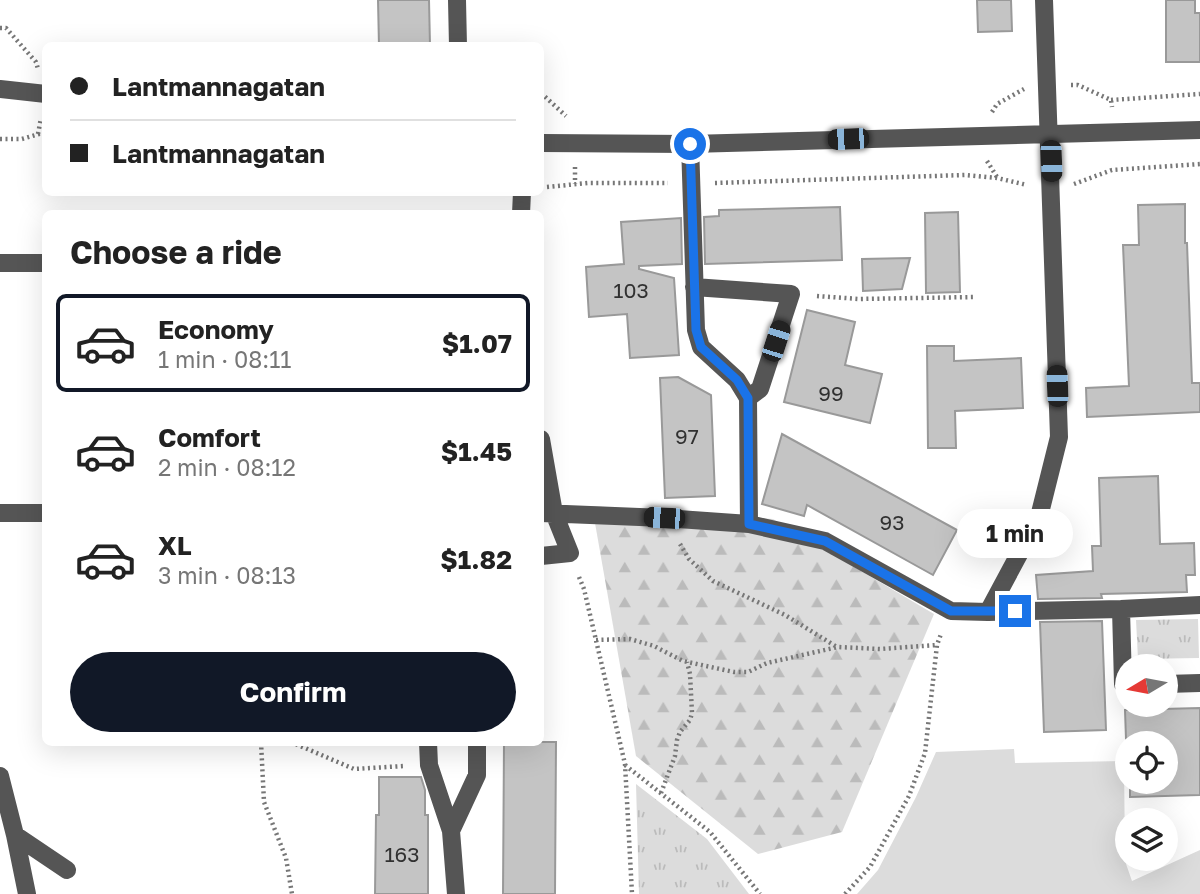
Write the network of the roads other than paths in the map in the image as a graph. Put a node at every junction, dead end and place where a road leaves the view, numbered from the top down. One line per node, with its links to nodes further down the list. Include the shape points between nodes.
1 (457, 0): 3 (street)
2 (1044, 0): 7 (street)
3 (458, 42)
4 (0, 89): 5 (street)
5 (42, 94)
6 (1200, 130): 7 (street)
7 (1050, 134): 9 (street); 22 (street, via 1059,437 1039,517)
8 (544, 143): 9 (street)
9 (690, 144): 12 (street)
10 (0, 263): 11 (street)
11 (42, 263)
12 (694, 287): 13 (street, via 701,347 737,380); 13 (street, via 791,294 760,389)
13 (748, 398): 18 (street)
14 (544, 476): 17 (street)
15 (0, 513): 16 (street)
16 (42, 513)
17 (547, 513): 18 (street); 19 (street, via 570,554)
18 (749, 524): 22 (street, via 825,541 951,611)
19 (544, 556)
20 (1200, 605): 21 (street)
21 (1121, 609): 22 (street); 23 (street)
22 (988, 612)
23 (1122, 654)
24 (1200, 683): 25 (street)
25 (1178, 684)
26 (428, 746): 29 (street, via 429,765)
27 (477, 746): 29 (street, via 477,775)
28 (0, 776): 30 (street)
29 (451, 831): 33 (street)
30 (15, 835): 31 (street); 32 (street)
31 (66, 870)
32 (21, 893)
33 (456, 894)

